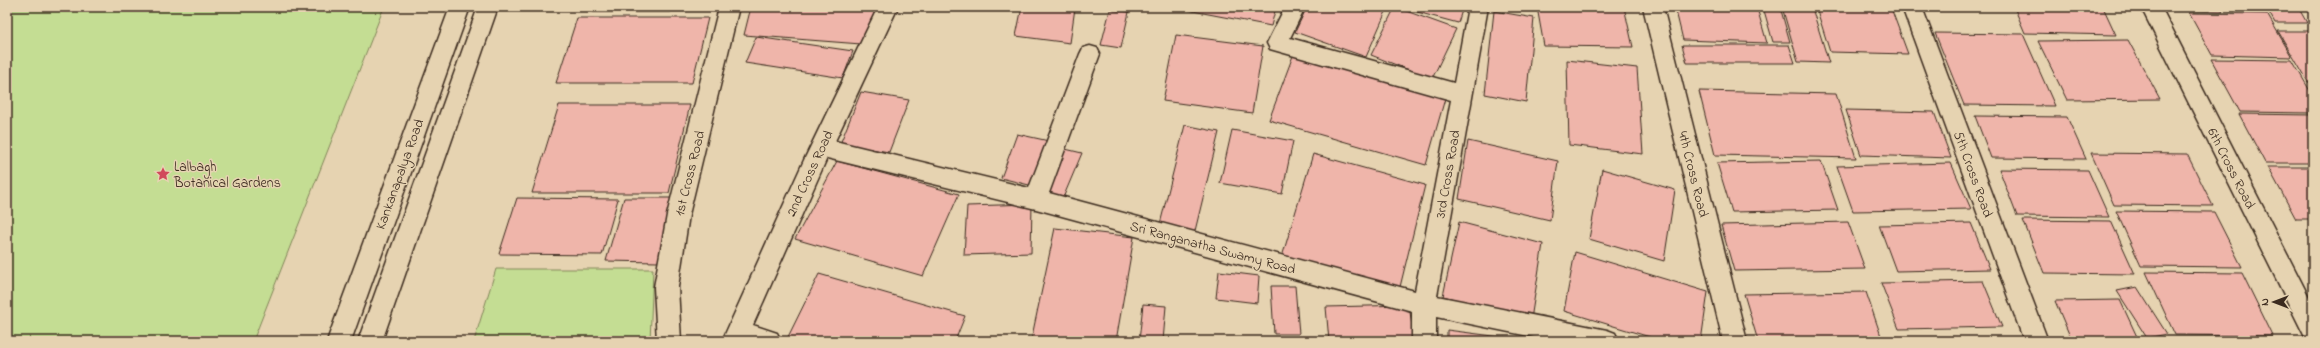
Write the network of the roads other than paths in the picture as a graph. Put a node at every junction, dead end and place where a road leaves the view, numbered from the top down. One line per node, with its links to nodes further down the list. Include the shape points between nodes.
1 (460, 7): 17 (street, Kankanapalya Road)
2 (488, 7): 18 (street, Kankanapalya Road)
3 (729, 7): 19 (street, 1st Cross Road, via 678,214 666,287)
4 (888, 7): 12 (street, 2nd Cross Road)
5 (1295, 7): 11 (street, via 1276,44)
6 (1478, 7): 11 (street, 3rd Cross Road)
7 (1653, 7): 23 (street, 4th Cross Road)
8 (1912, 7): 24 (street, 5th Cross Road)
9 (2151, 7): 15 (street, 6th Cross Road)
10 (1090, 54): 13 (street)
11 (1461, 94): 14 (street, 3rd Cross Road)
12 (821, 147): 13 (street, Sri Ranganatha Swamy Road); 16 (street, 2nd Cross Road)
13 (1036, 199): 14 (street, Sri Ranganatha Swamy Road)
14 (1424, 304): 21 (street, 3rd Cross Road); 22 (street, Sri Ranganatha Swamy Road)
15 (2313, 329)
16 (736, 336): 20 (street)
17 (339, 341)
18 (370, 341)
19 (669, 341)
20 (769, 341)
21 (1424, 341)
22 (1607, 341)
23 (1734, 341)
24 (2036, 341)

